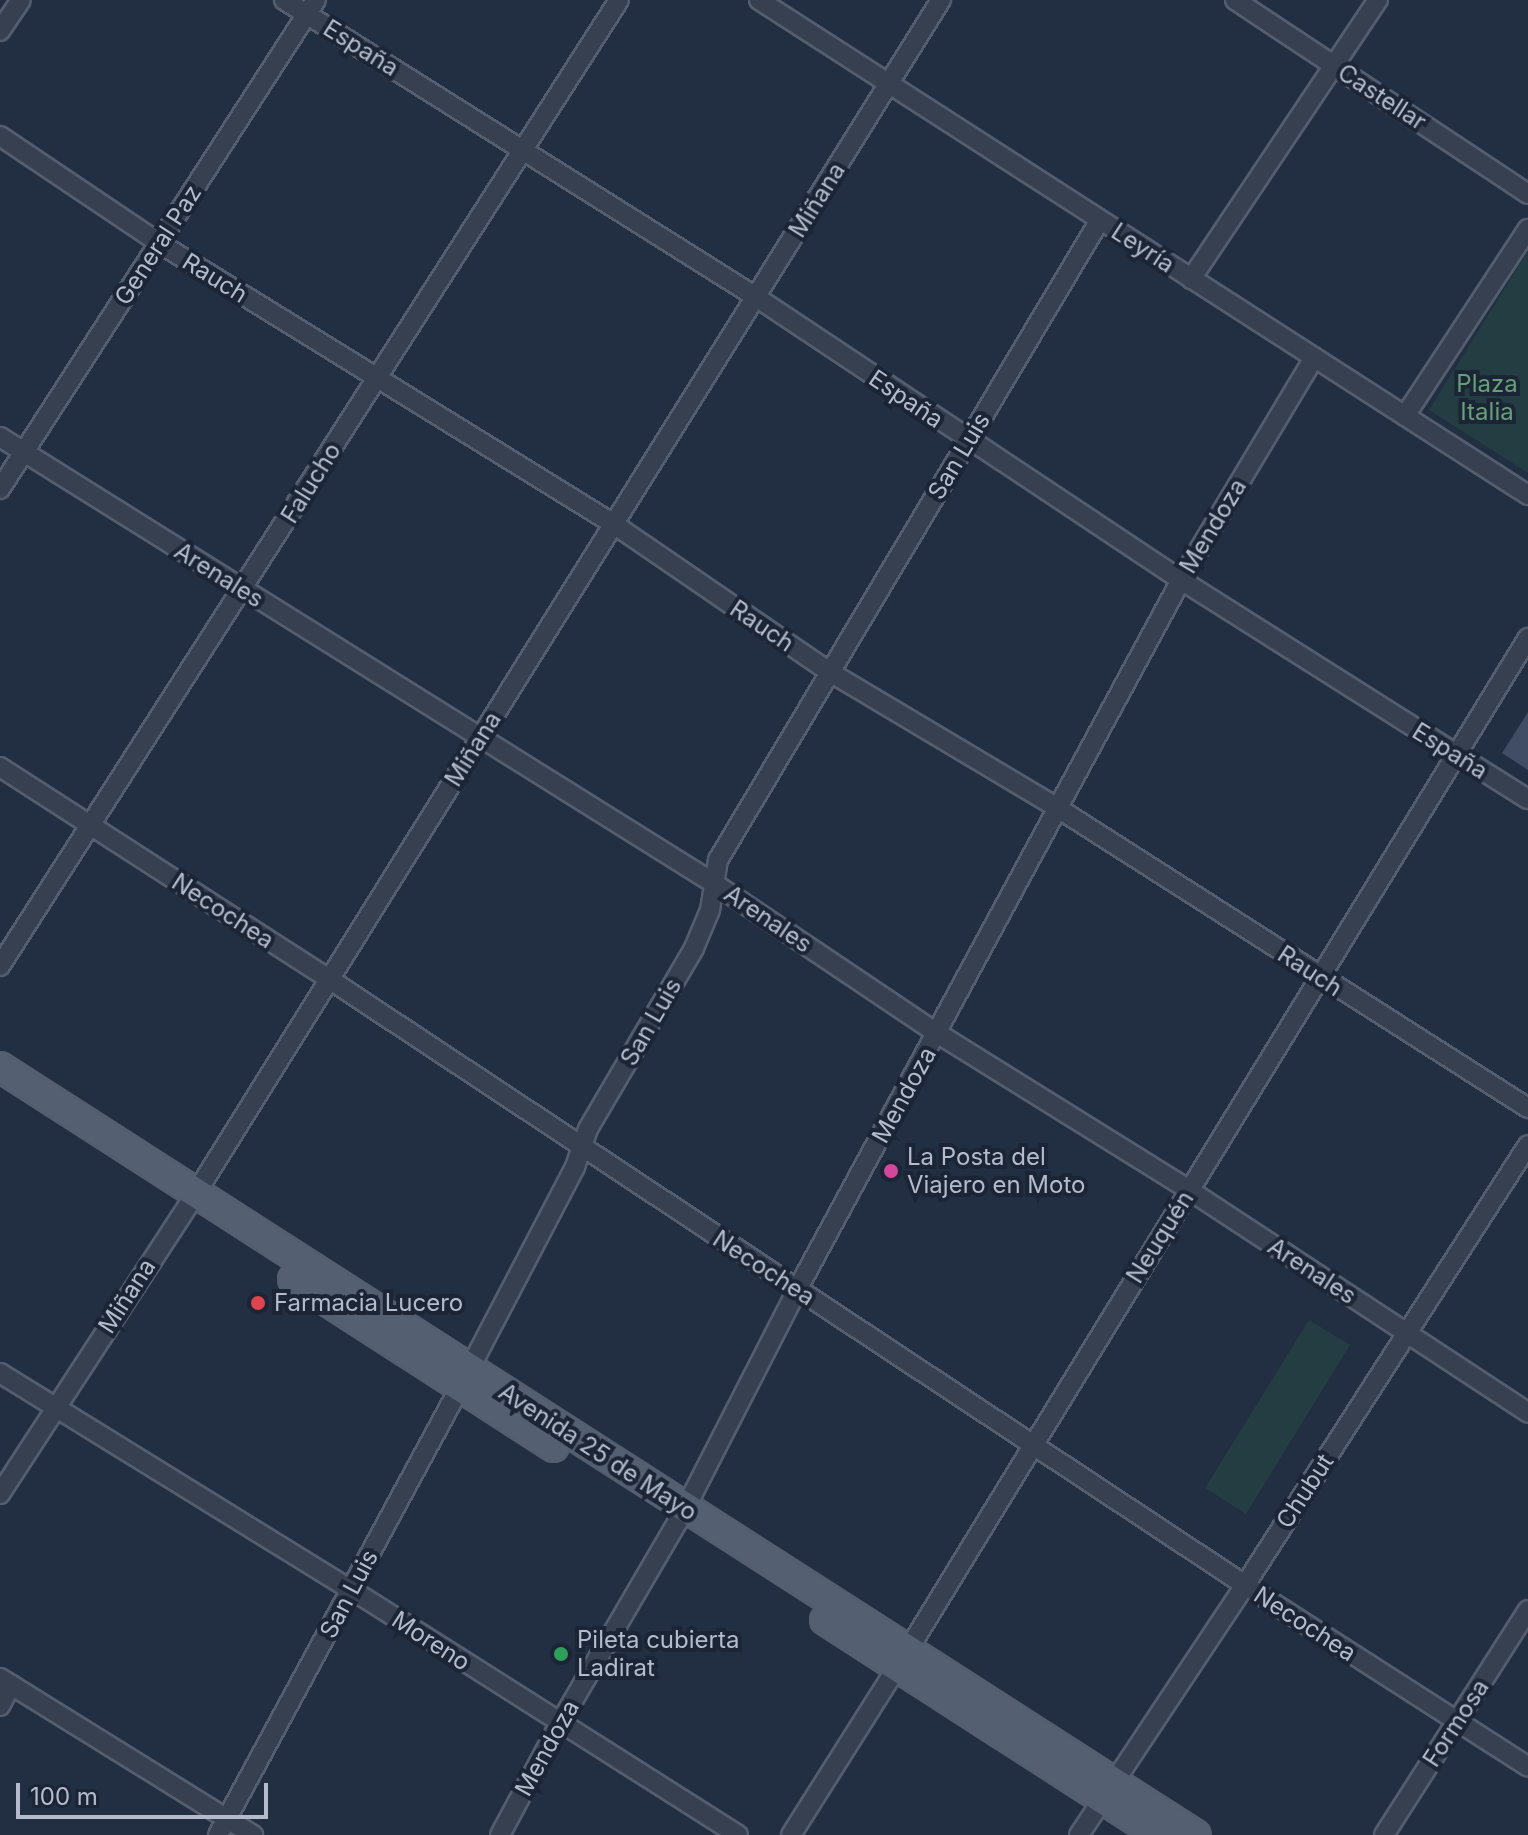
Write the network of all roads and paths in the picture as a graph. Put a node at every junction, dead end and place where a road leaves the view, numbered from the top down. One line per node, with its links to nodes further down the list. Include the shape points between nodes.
1 (21, 0): 9 (street)
2 (284, 0): 8 (street, España)
3 (619, 0): 13 (street, Falucho)
4 (759, 0): 11 (street, Leyría)
5 (941, 0): 11 (street, Miñana)
6 (1235, 0): 10 (street, Castellar)
7 (1378, 0): 10 (street)
8 (311, 7): 13 (street, España); 17 (street, General Paz)
9 (0, 31)
10 (1334, 65): 14 (street, Castellar); 18 (street)
11 (891, 82): 15 (street, Leyría); 19 (street, Miñana)
12 (0, 136): 17 (street, Rauch)
13 (525, 149): 19 (street, España); 21 (street, Falucho)
14 (1528, 194)
15 (1100, 220): 18 (street, Leyría); 24 (street, San Luis)
16 (1528, 229): 22 (street)
17 (159, 243): 21 (street, Rauch); 25 (street, General Paz)
18 (1191, 279): 20 (street, Leyría)
19 (756, 297): 24 (street, España); 28 (street, Miñana)
20 (1314, 358): 22 (street, Leyría); 29 (street, Mendoza)
21 (377, 378): 28 (street, Rauch); 30 (street, Falucho)
22 (1405, 416): 27 (street, Leyría)
23 (0, 437): 25 (street, Arenales)
24 (968, 441): 29 (street, España); 32 (street, San Luis)
25 (24, 453): 26 (street, General Paz); 30 (street, Arenales)
26 (0, 489)
27 (1528, 495)
28 (612, 523): 32 (street, Rauch); 33 (street, Miñana)
29 (1181, 580): 34 (street, España); 37 (street, Mendoza)
30 (244, 590): 33 (street, Arenales); 38 (street, Falucho)
31 (1528, 638): 34 (street, Neuquén)
32 (828, 671): 37 (street, Rauch); 39 (street, San Luis, via 718,860)
33 (480, 739): 39 (street, Arenales); 42 (street, Miñana)
34 (1456, 755): 36 (street, España); 41 (street, Neuquén)
35 (0, 767): 38 (street, Necochea)
36 (1528, 799)
37 (1056, 807): 41 (street, Rauch); 43 (street, Mendoza)
38 (89, 824): 40 (street, Falucho); 42 (street, Necochea)
39 (712, 882): 43 (street, Arenales); 48 (street, San Luis, via 710,910 694,948 588,1129)
40 (0, 966)
41 (1321, 978): 46 (street, Rauch); 49 (street, Neuquén)
42 (329, 979): 48 (street, Necochea); 50 (street, Miñana)
43 (937, 1033): 49 (street, Arenales); 51 (street, Mendoza)
44 (0, 1067): 50 (main road, Avenida 25 de Mayo)
45 (0, 1090): 50 (main road, Avenida 25 de Mayo)
46 (1528, 1108)
47 (1528, 1145): 52 (street, Chubut)
48 (582, 1148): 51 (street, Necochea); 54 (street, San Luis)
49 (1189, 1190): 52 (street, Arenales); 57 (street, Neuquén)
50 (190, 1200): 54 (main road, Avenida 25 de Mayo); 55 (street, Miñana)
51 (797, 1290): 57 (street, Necochea); 59 (street, Mendoza)
52 (1407, 1334): 56 (street, Arenales); 60 (street, Chubut)
53 (0, 1373): 55 (street, Moreno)
54 (465, 1378): 59 (main road, Avenida 25 de Mayo); 61 (street, San Luis)
55 (54, 1407): 58 (street, Miñana); 61 (street, Moreno)
56 (1528, 1413)
57 (1033, 1443): 60 (street, Necochea); 63 (street, Neuquén)
58 (0, 1494)
59 (681, 1517): 63 (main road, Avenida 25 de Mayo); 67 (street, Mendoza)
60 (1245, 1585): 66 (street, Necochea); 69 (street, Chubut)
61 (352, 1590): 67 (street, Moreno); 70 (street, San Luis)
62 (1528, 1610): 66 (street, Formosa)
63 (903, 1659): 69 (main road, Avenida 25 de Mayo); 74 (street, Neuquén)
64 (6, 1681): 65 (street); 70 (street)
65 (0, 1706)
66 (1457, 1721): 68 (street, Necochea); 78 (street, Formosa)
67 (560, 1723): 72 (street, Mendoza); 73 (street, Moreno)
68 (1528, 1767)
69 (1107, 1790): 75 (street, Chubut); 76 (main road, Avenida 25 de Mayo); 77 (main road, Avenida 25 de Mayo)
70 (222, 1827): 71 (street)
71 (253, 1835)
72 (500, 1835)
73 (738, 1835)
74 (791, 1835)
75 (1079, 1835)
76 (1159, 1835)
77 (1196, 1835)
78 (1384, 1835)

